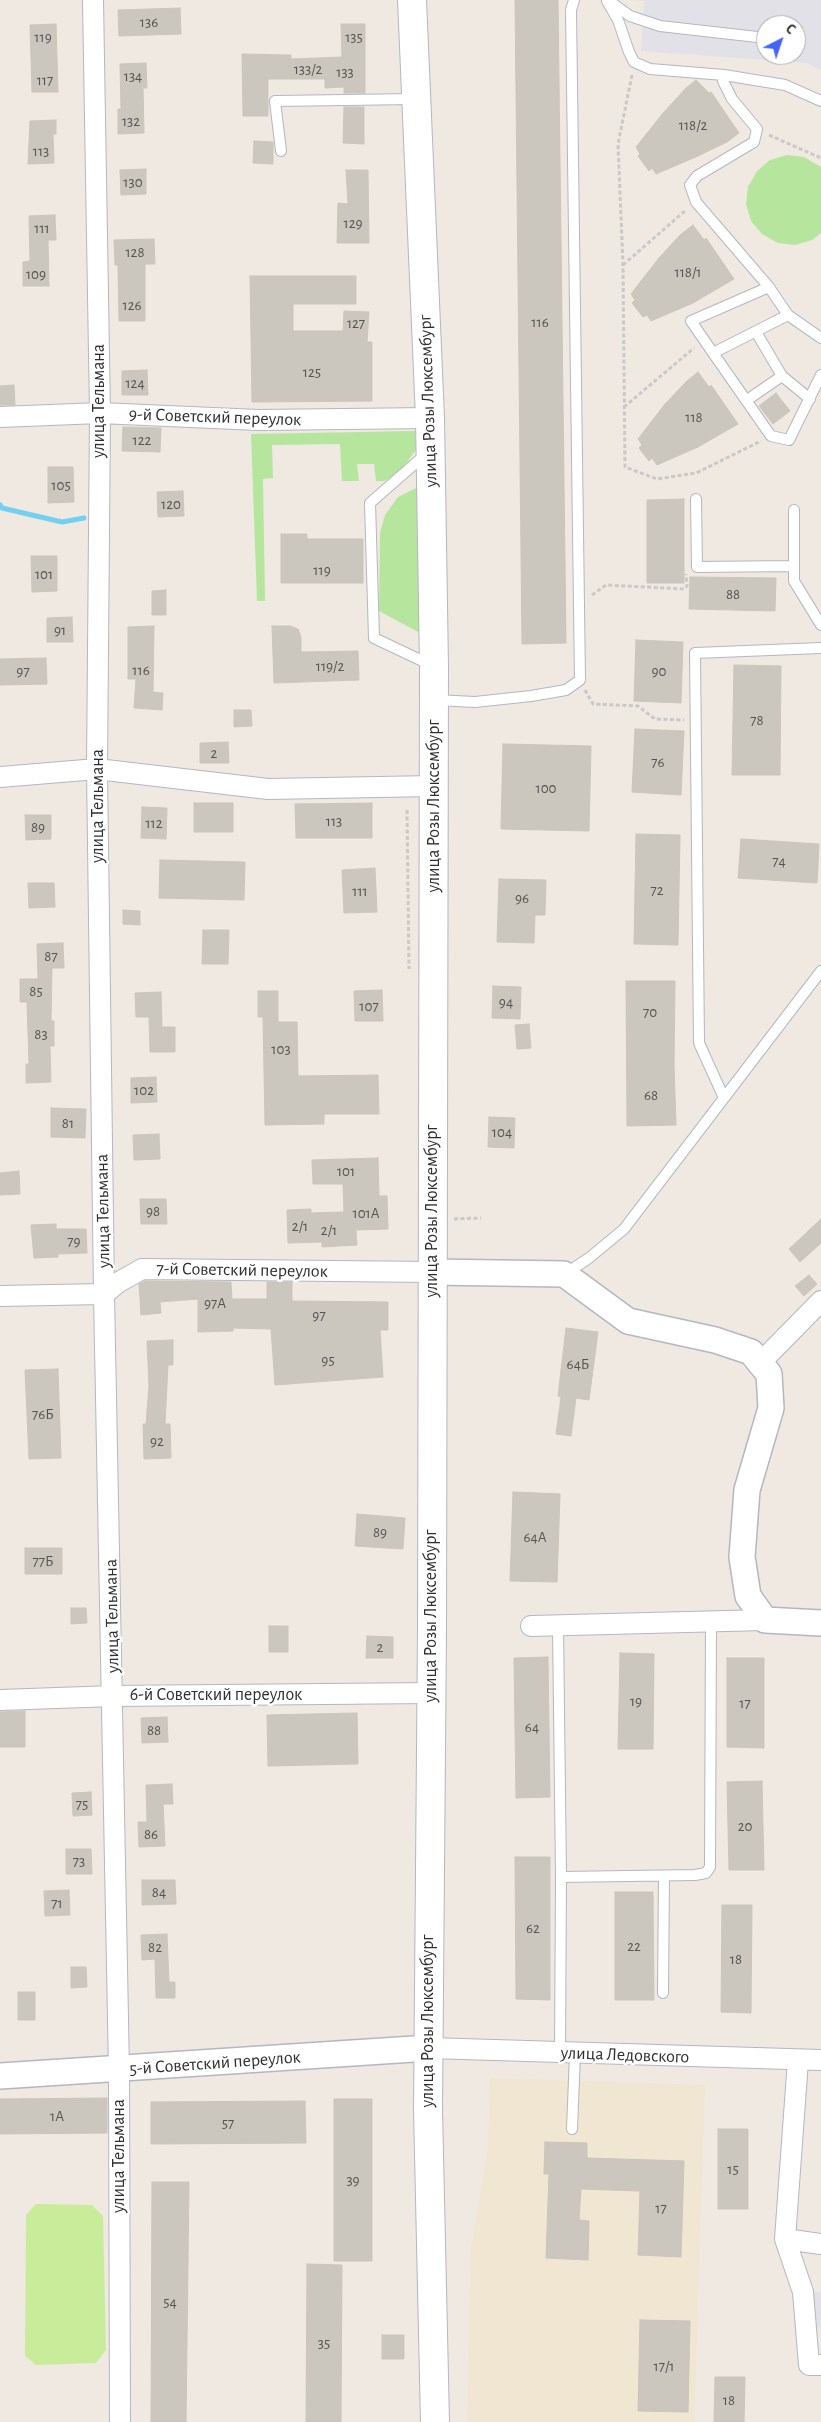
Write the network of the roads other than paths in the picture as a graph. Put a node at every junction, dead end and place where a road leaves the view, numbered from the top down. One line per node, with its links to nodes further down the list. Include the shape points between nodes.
1 (93, 0): 19 (street, улица Тельмана)
2 (412, 0): 7 (main road, улица Розы Люксембург)
3 (574, 0): 29 (lane, via 571,10 580,680 566,690 486,702)
4 (607, 0): 5 (lane, via 630,16 660,26); 6 (lane, via 634,62 650,69)
5 (756, 37)
6 (724, 75): 8 (lane, via 785,85); 10 (lane, via 723,81 732,99 757,130 754,142 697,176 690,185 696,202)
7 (416, 99): 9 (lane, via 275,101); 21 (main road, улица Розы Люксембург)
8 (821, 101)
9 (281, 151)
10 (769, 287): 11 (lane); 14 (lane, via 691,321)
11 (788, 316): 12 (lane); 13 (lane)
12 (756, 332): 14 (lane); 16 (lane)
13 (821, 338)
14 (713, 353): 18 (lane)
15 (821, 375): 17 (lane)
16 (782, 376): 17 (lane); 18 (lane)
17 (810, 399): 18 (lane, via 789,440 772,436)
18 (747, 400)
19 (100, 413): 20 (street, 9-й Советский переулок); 21 (street, 9-й Советский переулок, via 258,420); 30 (street, улица Тельмана)
20 (0, 417)
21 (430, 418): 22 (main road, улица Розы Люксембург)
22 (431, 450): 28 (main road, улица Розы Люксембург); 28 (lane, via 370,503 374,638)
23 (696, 499): 25 (lane, via 697,567)
24 (794, 510): 25 (lane)
25 (794, 566): 26 (lane, via 794,581)
26 (821, 625)
27 (821, 648): 34 (lane, via 695,653 699,1043)
28 (434, 667): 29 (main road, улица Розы Люксембург)
29 (434, 700): 32 (main road, улица Розы Люксембург)
30 (97, 769): 31 (street); 32 (street, via 268,789); 37 (street, улица Тельмана)
31 (0, 777)
32 (434, 786): 35 (main road, улица Розы Люксембург)
33 (821, 971): 34 (lane)
34 (724, 1098): 36 (lane, via 624,1229)
35 (432, 1272): 36 (street); 37 (street, 7-й Советский переулок, via 142,1269); 46 (main road, улица Розы Люксембург)
36 (564, 1274): 40 (street, via 628,1321 715,1340 750,1352)
37 (104, 1294): 38 (street); 47 (street, улица Тельмана)
38 (0, 1296)
39 (821, 1301): 40 (street)
40 (760, 1363): 41 (street, via 769,1374 771,1408 747,1490 742,1557 748,1596)
41 (765, 1620): 42 (street); 43 (street)
42 (711, 1622): 44 (street); 49 (lane, via 710,1867 706,1873)
43 (821, 1624)
44 (558, 1625): 45 (street); 50 (lane)
45 (531, 1626)
46 (431, 1693): 47 (street, 6-й Советский переулок); 52 (main road, улица Розы Люксембург)
47 (114, 1696): 48 (street, 6-й Советский переулок); 56 (street, улица Тельмана)
48 (0, 1700)
49 (664, 1876): 50 (lane); 51 (lane)
50 (561, 1877): 53 (lane)
51 (663, 1993)
52 (429, 2048): 53 (street, улица Ледовского); 56 (street, 5-й Советский переулок); 63 (main road, улица Розы Люксембург)
53 (568, 2054): 54 (street, улица Ледовского); 58 (lane)
54 (798, 2060): 55 (street, улица Ледовского); 59 (street)
55 (821, 2060)
56 (119, 2070): 57 (street, 5-й Советский переулок); 62 (street, улица Тельмана)
57 (0, 2076)
58 (572, 2129)
59 (784, 2239): 60 (street); 61 (street, via 803,2292 809,2365)
60 (821, 2244)
61 (821, 2365)
62 (120, 2422)
63 (435, 2422)

